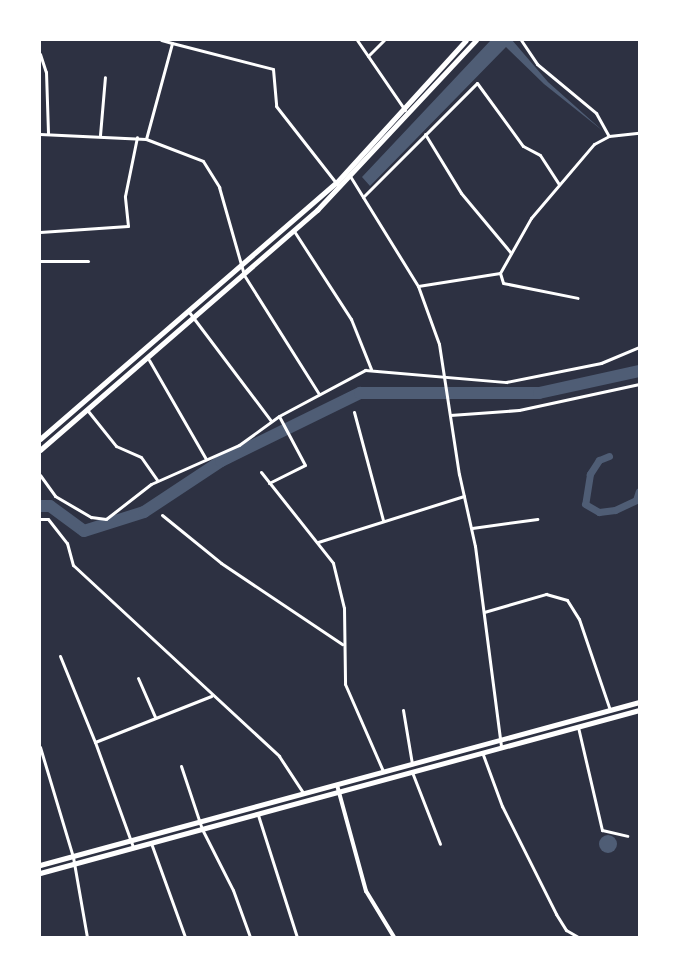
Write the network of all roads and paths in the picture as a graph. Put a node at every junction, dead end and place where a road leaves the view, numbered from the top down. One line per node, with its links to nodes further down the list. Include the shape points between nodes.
1 (161, 40): 7 (street)
2 (357, 40): 9 (street)
3 (384, 40): 9 (street)
4 (466, 40): 11 (main road)
5 (476, 40): 12 (main road)
6 (521, 40): 18 (street, via 538,64 596,113)
7 (172, 43): 20 (street); 23 (street, via 273,69 276,106)
8 (40, 54): 13 (street, via 46,72)
9 (368, 56): 11 (street)
10 (105, 77): 17 (street)
11 (404, 109): 12 (street); 21 (main road)
12 (408, 114): 22 (main road)
13 (48, 133): 15 (street); 17 (street)
14 (639, 133): 18 (street)
15 (40, 134)
16 (425, 134): 24 (street, via 480,84 523,146 540,155); 26 (street); 29 (street, via 461,193)
17 (100, 135): 19 (street)
18 (609, 136): 24 (street, via 594,144)
19 (137, 137): 20 (street); 28 (street, via 125,196 128,226)
20 (146, 139): 32 (street, via 194,154 209,168)
21 (347, 171): 22 (street); 23 (main road)
22 (351, 178): 25 (main road); 26 (street)
23 (336, 183): 25 (street); 32 (main road)
24 (559, 184): 29 (street)
25 (340, 189): 27 (main road)
26 (363, 197): 35 (street)
27 (294, 231): 34 (main road); 42 (street, via 351,319)
28 (40, 232)
29 (511, 253): 33 (street)
30 (40, 262): 31 (street)
31 (88, 262)
32 (241, 265): 34 (street); 37 (main road)
33 (500, 273): 35 (street); 36 (street, via 503,283)
34 (244, 276): 38 (main road); 46 (street)
35 (418, 286): 44 (street)
36 (578, 298)
37 (189, 312): 38 (street); 41 (main road)
38 (195, 318): 40 (main road); 51 (street)
39 (639, 347): 44 (street, via 601,363 523,381)
40 (149, 360): 43 (main road); 54 (street)
41 (129, 364): 43 (main road); 52 (main road)
42 (371, 369): 44 (street); 46 (street)
43 (136, 371): 47 (main road)
44 (445, 377): 49 (street)
45 (639, 384): 49 (street, via 519,410)
46 (319, 394): 50 (street)
47 (88, 411): 53 (main road); 57 (street, via 116,446 141,457)
48 (354, 412): 63 (street)
49 (450, 415): 59 (street)
50 (280, 418): 51 (street); 58 (street, via 305,465)
51 (271, 421): 54 (street, via 239,445)
52 (40, 439)
53 (41, 447)
54 (206, 459): 57 (street)
55 (261, 472): 58 (street)
56 (40, 475): 57 (street, via 55,496 101,519 114,516)
57 (157, 480)
58 (269, 483): 65 (street)
59 (464, 496): 63 (street); 64 (street)
60 (162, 515): 67 (street, via 221,563)
61 (537, 518): 64 (street)
62 (40, 519): 70 (street, via 48,519 67,543 73,565)
63 (383, 520): 65 (street)
64 (472, 528): 66 (street)
65 (318, 542): 67 (street, via 333,563 343,597)
66 (484, 612): 73 (street, via 546,594 567,600 579,619); 77 (street)
67 (342, 644): 84 (street, via 348,693)
68 (60, 656): 78 (street)
69 (138, 678): 75 (street)
70 (211, 696): 75 (street); 88 (street, via 279,756)
71 (639, 702): 73 (main road)
72 (403, 710): 82 (street)
73 (610, 710): 77 (main road)
74 (639, 710): 76 (main road)
75 (154, 717): 78 (street)
76 (578, 727): 79 (main road); 92 (street, via 602,830)
77 (500, 739): 79 (street); 82 (main road)
78 (95, 742): 93 (street)
79 (501, 747): 81 (main road)
80 (40, 748): 97 (street)
81 (482, 752): 85 (main road); 106 (street, via 505,813 556,914 566,930)
82 (412, 764): 84 (main road)
83 (181, 766): 90 (street)
84 (383, 772): 86 (main road)
85 (412, 772): 87 (main road); 95 (street)
86 (337, 785): 87 (street); 88 (main road)
87 (340, 792): 89 (main road); 105 (street, via 366,891)
88 (304, 794): 90 (main road)
89 (258, 815): 91 (main road); 104 (street)
90 (200, 823): 91 (street); 93 (main road)
91 (202, 830): 94 (main road); 103 (street, via 233,890)
92 (627, 836)
93 (131, 841): 96 (street); 97 (main road)
94 (151, 842): 96 (main road); 102 (street)
95 (440, 844)
96 (133, 847): 98 (main road)
97 (73, 857): 98 (street); 99 (main road)
98 (74, 864): 100 (main road); 101 (street)
99 (40, 865)
100 (40, 873)
101 (86, 937)
102 (185, 937)
103 (250, 937)
104 (297, 937)
105 (394, 937)
106 (578, 937)

